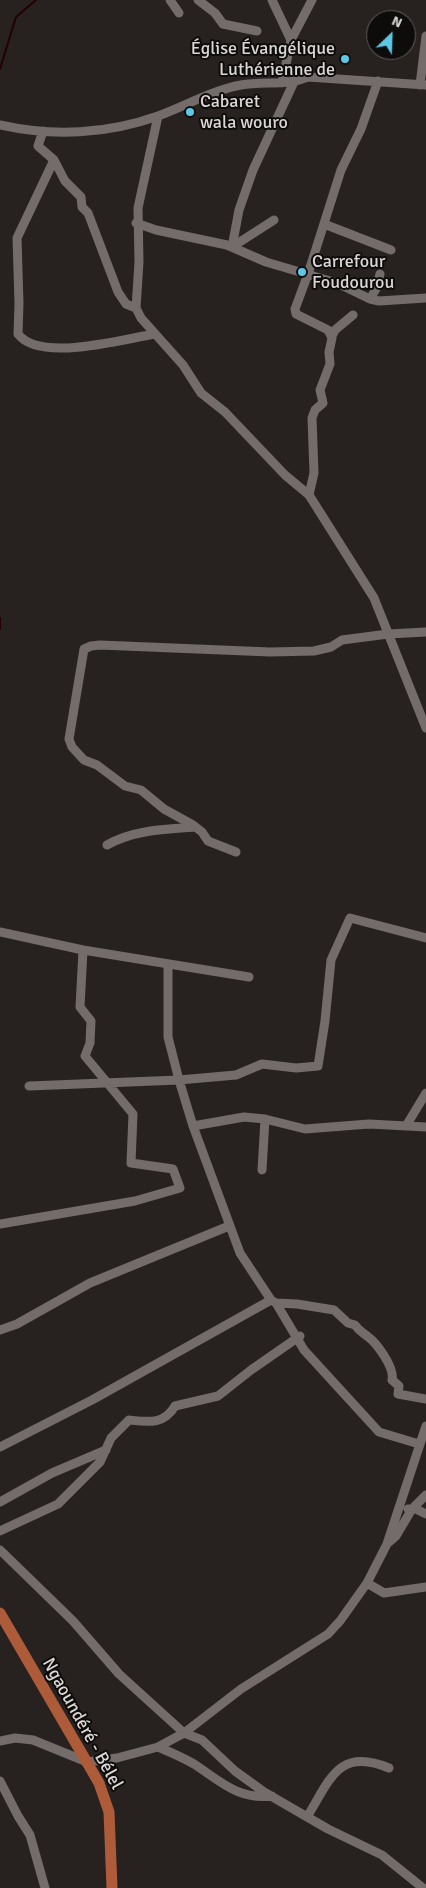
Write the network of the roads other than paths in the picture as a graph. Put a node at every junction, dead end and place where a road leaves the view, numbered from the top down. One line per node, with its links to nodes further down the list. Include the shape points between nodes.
1 (198, 0): 6 (street, via 223,24)
2 (272, 0): 8 (street)
3 (312, 0): 8 (street)
4 (172, 2): 5 (street)
5 (178, 13)
6 (257, 31)
7 (426, 36): 12 (street)
8 (291, 40): 10 (street)
9 (378, 81): 11 (street, via 308,78); 12 (street); 19 (street, via 341,170)
10 (282, 83): 11 (street); 13 (street, via 240,85)
11 (293, 84): 20 (street, via 253,170 239,210)
12 (423, 85)
13 (158, 116): 15 (street, via 97,132); 18 (street)
14 (0, 125): 15 (street)
15 (43, 131): 16 (street, via 38,146)
16 (54, 160): 26 (street, via 65,181 81,197 82,207 88,213 118,292 126,304); 28 (street, via 17,238 18,334 26,342 54,350)
17 (274, 220): 20 (street)
18 (136, 223): 20 (street); 26 (street, via 139,262)
19 (324, 224): 21 (street); 22 (street)
20 (232, 247): 22 (street, via 266,262)
21 (391, 250)
22 (308, 274): 25 (street); 29 (street, via 294,312 328,330)
23 (380, 274): 25 (street)
24 (426, 298): 25 (street)
25 (370, 299)
26 (136, 308): 28 (street)
27 (353, 315): 29 (street, via 334,330)
28 (155, 334): 30 (street, via 184,365 201,394 225,412 285,475)
29 (332, 336): 30 (street, via 330,364 320,390 323,402 312,418 314,473)
30 (309, 495): 32 (street, via 374,598)
31 (426, 632): 32 (street)
32 (388, 634): 33 (street); 34 (street, via 342,640 314,651 100,645 84,650 69,739 72,747 84,760 98,764 125,786 141,790 164,809)
33 (426, 728)
34 (195, 826): 35 (street, via 151,831); 36 (street, via 208,841)
35 (107, 844)
36 (236, 852)
37 (0, 932): 39 (street)
38 (426, 938): 42 (street, via 350,918 331,960 318,1066 296,1068 262,1064 236,1074)
39 (84, 950): 40 (street); 43 (street, via 80,1007 91,1021 90,1043 85,1056)
40 (168, 964): 41 (street); 42 (street, via 168,1037)
41 (249, 977)
42 (179, 1080): 43 (street); 47 (street)
43 (107, 1083): 44 (street); 51 (street, via 132,1114 131,1164 173,1169 180,1188 135,1201)
44 (30, 1086)
45 (426, 1092): 48 (street)
46 (265, 1120): 47 (street, via 244,1117); 48 (street, via 305,1129 369,1124); 50 (street)
47 (193, 1126): 52 (street)
48 (406, 1126): 49 (street)
49 (426, 1127)
50 (262, 1170)
51 (0, 1224)
52 (229, 1226): 53 (street, via 240,1253); 54 (street, via 90,1283 17,1324)
53 (273, 1302): 55 (street); 56 (street, via 334,1310 366,1335 388,1360 394,1374 392,1380 399,1386 398,1394); 59 (street)
54 (0, 1330)
55 (298, 1337): 58 (street, via 304,1350 379,1432); 60 (street, via 218,1396 175,1406 170,1414 155,1423 129,1420 111,1438)
56 (426, 1399)
57 (426, 1426): 58 (street)
58 (419, 1444): 63 (street)
59 (0, 1447)
60 (106, 1450): 62 (street, via 52,1473); 66 (street, via 100,1462 58,1504)
61 (426, 1495): 64 (street)
62 (0, 1502)
63 (400, 1504): 64 (street); 67 (street)
64 (412, 1510): 65 (street); 67 (street, via 396,1536)
65 (426, 1514)
66 (0, 1531)
67 (387, 1544): 69 (street)
68 (0, 1550): 72 (street, via 73,1621 119,1674)
69 (367, 1583): 70 (street, via 384,1593); 72 (street, via 328,1634 241,1689)
70 (426, 1586)
71 (0, 1613): 75 (main road, Ngaoundéré - Bélel)
72 (184, 1733): 74 (street); 78 (street, via 202,1740 235,1771)
73 (0, 1740): 75 (street, via 32,1740)
74 (158, 1747): 75 (street); 78 (street, via 192,1763 240,1793 256,1798)
75 (87, 1762): 81 (main road, Ngaoundéré - Bélel, via 99,1783 109,1812)
76 (389, 1768): 79 (street, via 367,1762 342,1766 336,1770)
77 (0, 1781): 80 (street, via 30,1835)
78 (272, 1796): 79 (street)
79 (307, 1817): 82 (street, via 382,1855)
80 (45, 1888)
81 (112, 1888)
82 (423, 1888)

